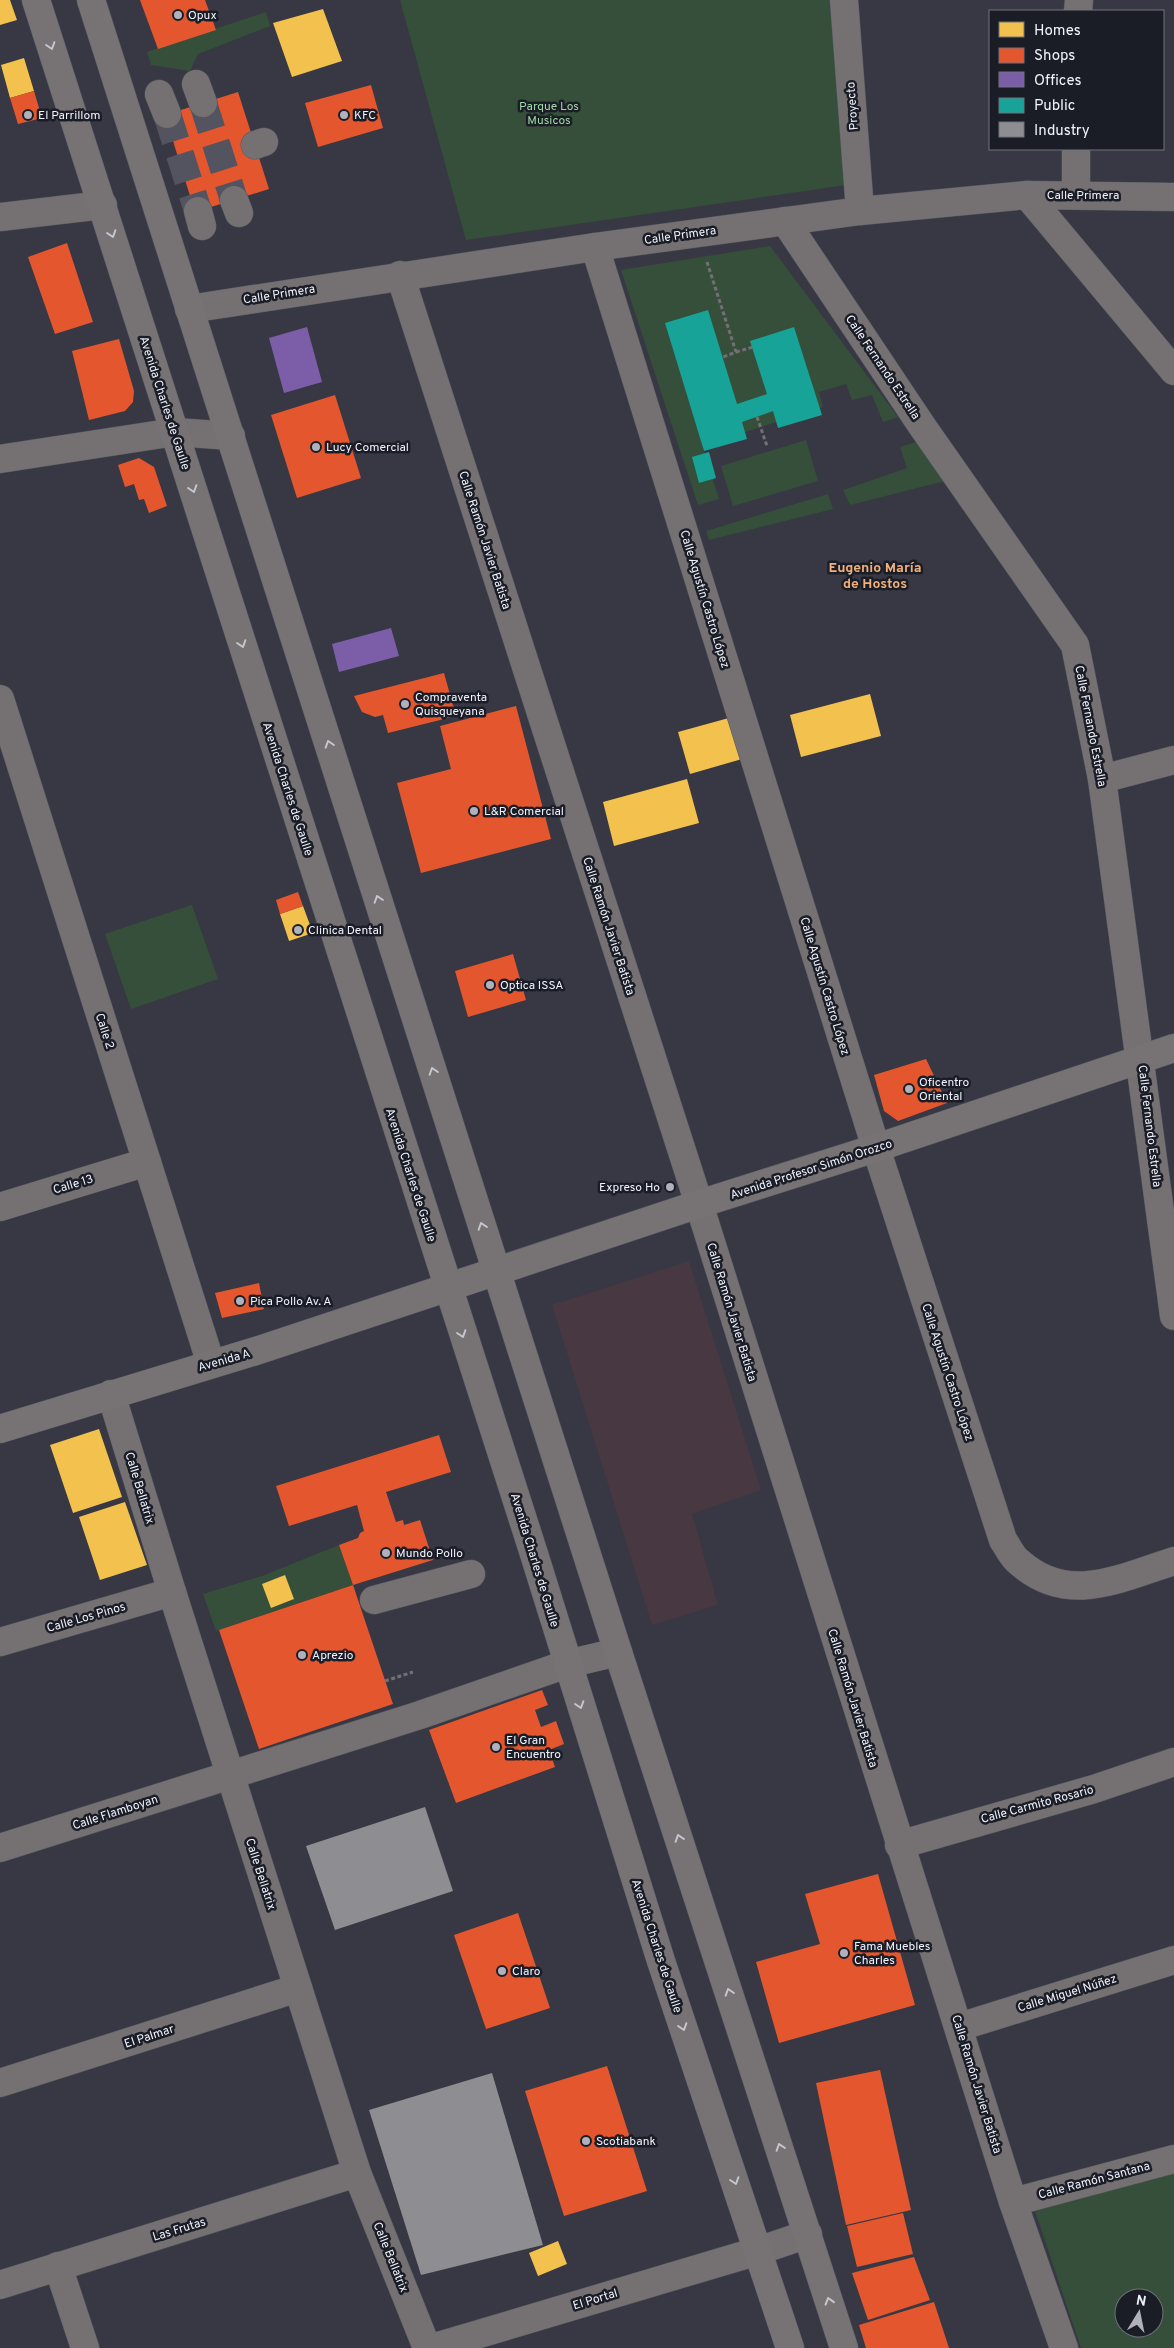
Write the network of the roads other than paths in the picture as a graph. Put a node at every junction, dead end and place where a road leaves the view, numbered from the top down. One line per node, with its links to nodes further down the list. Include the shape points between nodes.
1 (36, 0): 8 (main road, Avenida Charles de Gaulle, one-way to 8)
2 (91, 0): 14 (main road)
3 (844, 0): 9 (street, Proyecto)
4 (1076, 150): 5 (street)
5 (1076, 194): 6 (street, Calle Primera); 7 (street, Calle Primera)
6 (1027, 195): 9 (street, Calle Primera); 15 (street)
7 (1174, 197)
8 (103, 205): 10 (street); 16 (main road, Avenida Charles de Gaulle, one-way to 16)
9 (860, 211): 11 (street, Calle Primera)
10 (0, 217)
11 (785, 221): 12 (street, Calle Primera); 21 (street, Calle Fernando Estrella, via 1075,646)
12 (595, 247): 13 (street, Calle Primera); 24 (street, Calle Agustín Castro López)
13 (400, 276): 14 (street, Calle Primera); 26 (street, Calle Ramón Javier Batista)
14 (189, 308): 17 (main road)
15 (1174, 371)
16 (175, 432): 17 (street); 18 (street); 29 (main road, Avenida Charles de Gaulle, one-way to 29)
17 (231, 436): 28 (main road, one-way to 17)
18 (0, 459)
19 (0, 699): 25 (street, Calle 2)
20 (1174, 760): 21 (street)
21 (1102, 779): 23 (street, Calle Fernando Estrella)
22 (1174, 1048): 23 (main road, Avenida Profesor Simón Orozco)
23 (1141, 1058): 24 (main road, Avenida Profesor Simón Orozco); 30 (street, Calle Fernando Estrella)
24 (876, 1148): 26 (main road, Avenida Profesor Simón Orozco); 34 (street, Calle Agustín Castro López, via 997,1523 1017,1562 1040,1578 1064,1586 1083,1587 1107,1583)
25 (147, 1162): 27 (street, Calle 13); 31 (street, Calle 2)
26 (699, 1204): 28 (main road, Avenida Profesor Simón Orozco); 43 (street, Calle Ramón Javier Batista)
27 (0, 1206)
28 (497, 1272): 29 (main road, Avenida Profesor Simón Orozco); 39 (main road)
29 (447, 1287): 31 (main road, Avenida A); 40 (main road, Avenida Charles de Gaulle, one-way to 40)
30 (1174, 1316)
31 (210, 1364): 32 (main road, Avenida A)
32 (111, 1394): 33 (main road, Avenida A); 36 (street, Calle Bellatrix)
33 (0, 1429)
34 (1174, 1561)
35 (471, 1574): 37 (street)
36 (172, 1592): 38 (street, Calle Los Pinos); 42 (street, Calle Bellatrix)
37 (374, 1600)
38 (0, 1642)
39 (618, 1652): 40 (street, Calle Flamboyan); 52 (main road, one-way to 39)
40 (567, 1664): 42 (street, Calle Flamboyan); 53 (main road, Avenida Charles de Gaulle, one-way to 53)
41 (1174, 1762): 43 (street, Calle Carmito Rosario, via 1094,1789)
42 (230, 1775): 44 (street, Calle Flamboyan); 46 (street, Calle Bellatrix)
43 (899, 1845): 47 (street, Calle Ramón Javier Batista)
44 (0, 1848)
45 (1174, 1960): 47 (street, Calle Miguel Núñez)
46 (298, 1988): 48 (street, El Palmar); 50 (street, Calle Bellatrix)
47 (959, 2027): 51 (street, Calle Ramón Javier Batista)
48 (0, 2083)
49 (1174, 2159): 51 (street, Calle Ramón Santana)
50 (357, 2173): 54 (street, Las Frutas); 57 (street, Calle Bellatrix)
51 (1014, 2202): 61 (street, Calle Ramón Javier Batista)
52 (808, 2234): 53 (street, El Portal); 60 (main road, one-way to 52)
53 (758, 2251): 58 (street, El Portal); 59 (main road, Avenida Charles de Gaulle)
54 (58, 2266): 55 (street, Las Frutas); 56 (street)
55 (0, 2285)
56 (85, 2348)
57 (427, 2348)
58 (432, 2348)
59 (790, 2348)
60 (844, 2348)
61 (1064, 2348)

